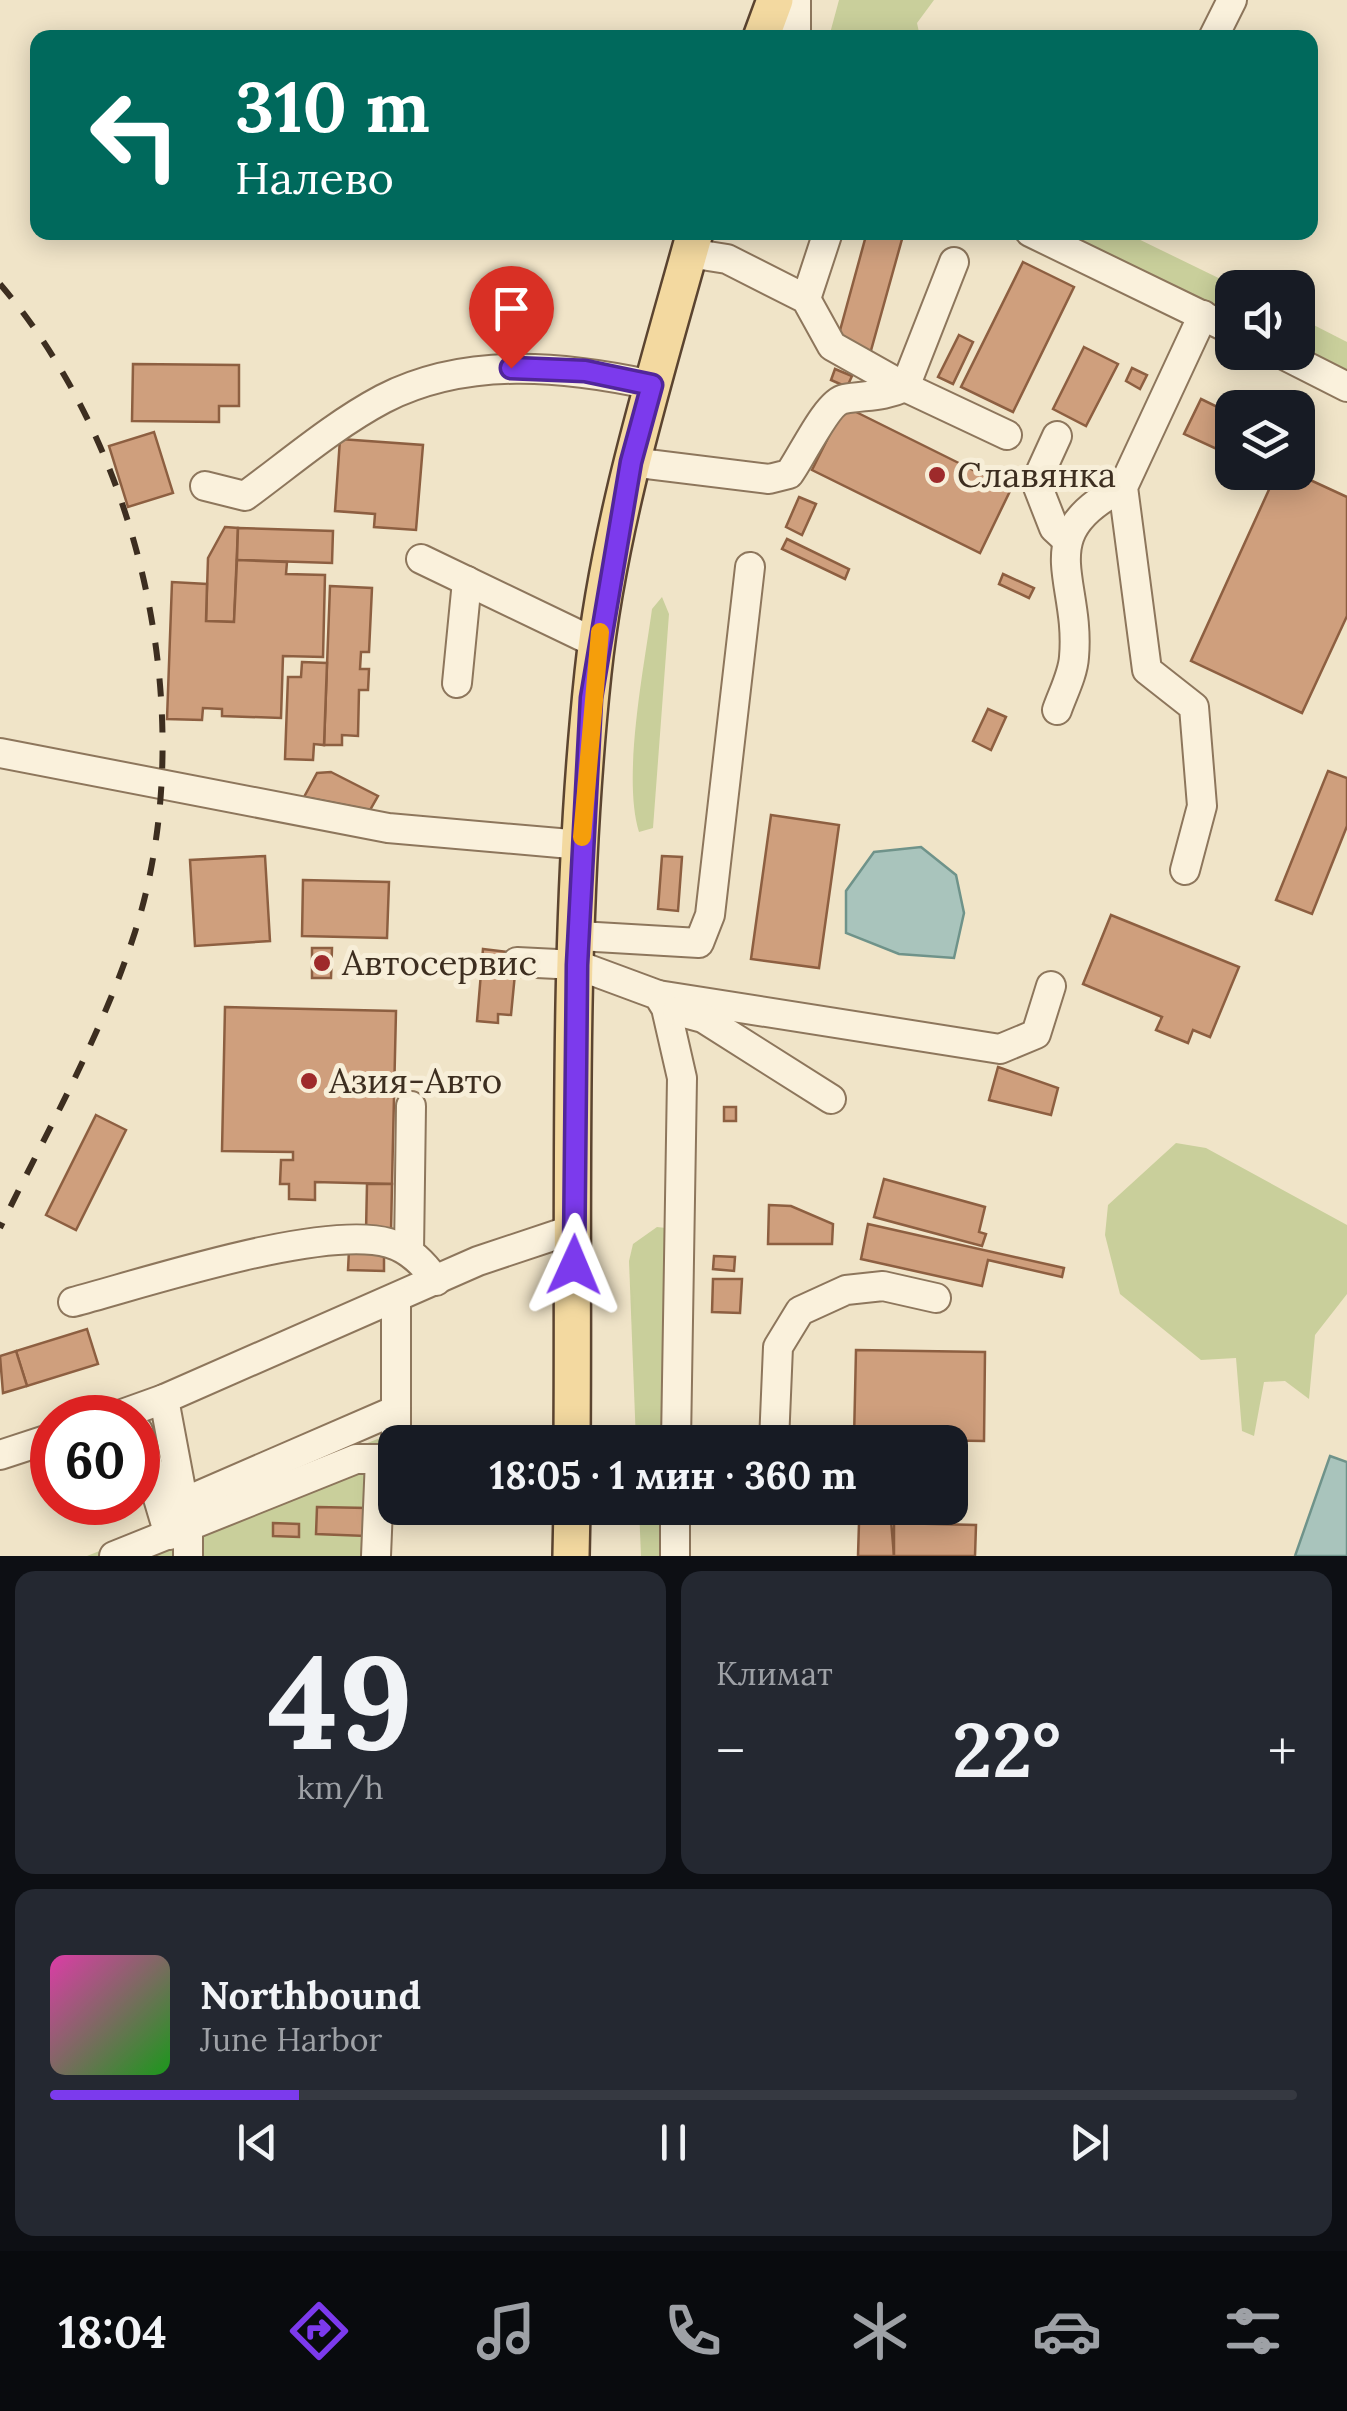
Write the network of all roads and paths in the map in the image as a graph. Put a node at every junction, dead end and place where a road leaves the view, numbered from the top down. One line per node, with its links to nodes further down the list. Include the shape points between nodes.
1 (776, 0): 4 (main road)
2 (796, 0): 5 (street)
3 (1232, 0): 6 (street)
4 (764, 30)
5 (796, 30)
6 (1217, 30)
7 (693, 240): 16 (main road)
8 (697, 240): 12 (street)
9 (825, 240): 12 (street)
10 (1047, 240): 13 (street)
11 (954, 262): 17 (street)
12 (806, 299): 17 (street, via 832,346)
13 (1203, 315): 14 (street); 23 (street)
14 (1215, 321)
15 (1313, 370): 18 (street)
16 (652, 385): 21 (main road); 22 (street, via 585,371 511,368 449,377 384,398 245,496)
17 (904, 387): 19 (street); 21 (street, via 881,397 841,399 789,474 769,479)
18 (1347, 387)
19 (1007, 435)
20 (1057, 436): 24 (street, via 1036,482 1054,528)
21 (631, 462): 28 (main road)
22 (205, 486)
23 (1123, 487): 24 (street, via 1090,504); 33 (street, via 1147,670 1194,707 1202,806)
24 (1067, 540): 30 (street, via 1074,658)
25 (422, 559): 27 (street)
26 (750, 568): 34 (street, via 710,915 699,943)
27 (468, 581): 28 (street); 29 (street)
28 (598, 644): 32 (main road)
29 (457, 683)
30 (1057, 710)
31 (0, 754): 32 (street, via 388,828)
32 (582, 845): 34 (main road)
33 (1185, 870)
34 (578, 950): 35 (street); 37 (street); 40 (main road)
35 (517, 962)
36 (1051, 986): 37 (street, via 1036,1034 1000,1049)
37 (662, 1002): 38 (street, via 703,1018); 51 (street, via 682,1078)
38 (831, 1099)
39 (412, 1106): 41 (street)
40 (574, 1229): 42 (street); 50 (main road)
41 (409, 1252): 42 (street); 45 (street, via 388,1242 297,1244)
42 (436, 1280): 43 (street)
43 (396, 1298): 46 (street); 48 (street)
44 (936, 1298): 52 (street, via 883,1286 846,1290 800,1311 778,1348)
45 (73, 1302)
46 (164, 1399): 47 (street); 56 (street)
47 (160, 1401)
48 (396, 1410): 49 (street); 56 (street)
49 (396, 1425)
50 (572, 1425)
51 (676, 1425)
52 (775, 1425)
53 (30, 1445): 54 (street)
54 (0, 1455)
55 (160, 1482): 56 (street)
56 (180, 1521): 60 (street); 61 (street); 62 (street, via 356,1460 380,1459)
57 (394, 1525): 63 (street)
58 (572, 1525): 64 (main road)
59 (676, 1525): 65 (street)
60 (114, 1556)
61 (188, 1556)
62 (376, 1556)
63 (394, 1556)
64 (572, 1556)
65 (675, 1556)

